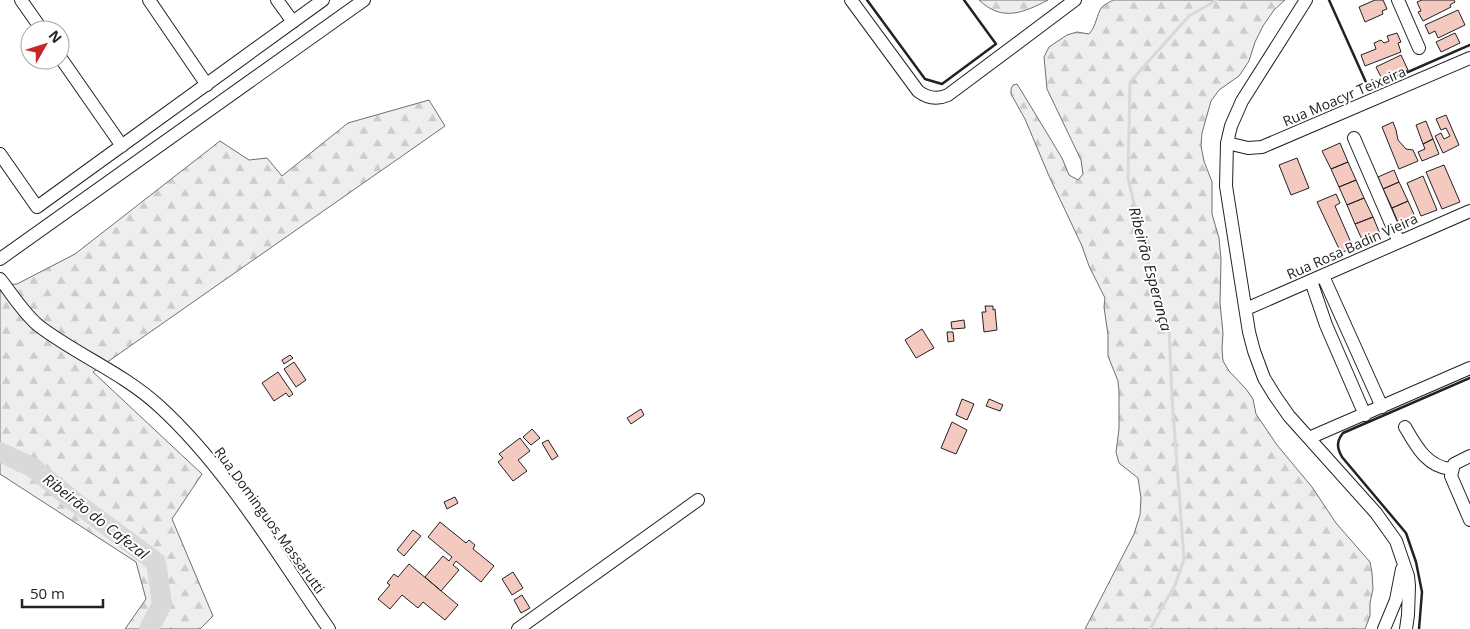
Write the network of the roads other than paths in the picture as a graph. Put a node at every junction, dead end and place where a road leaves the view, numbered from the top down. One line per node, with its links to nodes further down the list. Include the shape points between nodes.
1 (21, 0): 10 (street)
2 (149, 0): 15 (street)
3 (277, 0): 11 (street)
4 (323, 0): 11 (street)
5 (364, 0): 22 (street)
6 (851, 0): 7 (street, via 918,91 938,98 953,92)
7 (1075, 0)
8 (1306, 0): 17 (street, via 1242,101)
9 (1398, 0): 12 (street)
10 (35, 20)
11 (293, 22): 15 (street)
12 (1419, 48)
13 (1470, 58): 17 (street, Rua Moacyr Teixeira, via 1262,147 1248,148)
14 (70, 70): 18 (street)
15 (207, 85): 18 (street)
16 (1354, 138): 21 (street)
17 (1227, 143): 26 (street, via 1226,186)
18 (122, 146): 19 (street, via 37,207)
19 (0, 154)
20 (1470, 211): 21 (street, Rua Rosa Badin Vieira)
21 (1400, 242): 23 (street, Rua Rosa Badin Vieira)
22 (0, 259)
23 (1323, 276): 25 (street, Rua Rosa Badin Vieira); 28 (street)
24 (0, 279): 37 (street, Rua Dominguos Massarutti, via 37,324 126,381 158,406 202,451)
25 (1310, 281): 26 (street, Rua Rosa Badin Vieira); 29 (street)
26 (1246, 309): 31 (street, via 1254,351 1264,378 1289,416)
27 (1470, 368): 28 (street)
28 (1382, 407): 29 (street)
29 (1364, 415): 31 (street)
30 (1406, 427): 33 (street, via 1418,449 1429,460)
31 (1309, 438): 36 (street, via 1388,528)
32 (1470, 456): 33 (street, via 1454,464)
33 (1452, 469): 35 (street, via 1451,476)
34 (698, 500): 38 (street)
35 (1470, 520)
36 (1403, 564): 39 (street, via 1396,600); 40 (street, via 1409,586)
37 (329, 629)
38 (518, 629)
39 (1384, 629)
40 (1406, 629)

